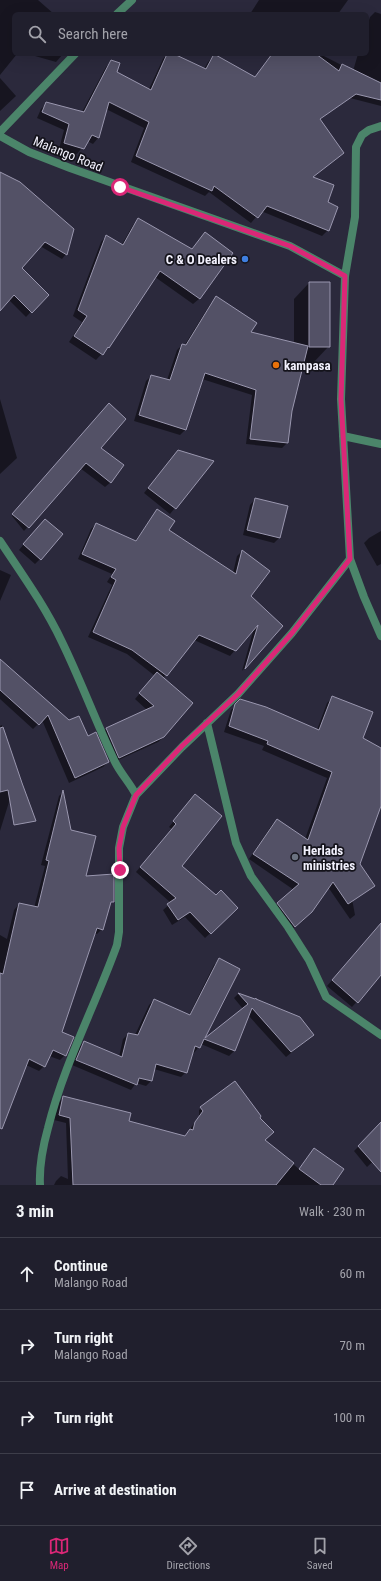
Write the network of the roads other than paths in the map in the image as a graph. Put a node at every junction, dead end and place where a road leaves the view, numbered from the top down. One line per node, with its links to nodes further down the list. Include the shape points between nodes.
1 (132, 0): 2 (street)
2 (119, 12)
3 (73, 56): 5 (street)
4 (381, 126): 7 (street, via 362,135 356,147 355,217)
5 (0, 132)
6 (0, 136): 7 (street, Malango Road, via 30,152 70,168 290,246)
7 (345, 276): 8 (street, via 341,399)
8 (343, 436): 9 (street); 11 (street)
9 (381, 444)
10 (0, 541): 14 (street, via 44,607 116,764)
11 (350, 559): 12 (street); 13 (street, via 292,633 238,694)
12 (381, 636)
13 (207, 723): 14 (street); 15 (street, via 236,843 251,876 309,960 326,997)
14 (136, 795): 16 (street, via 123,827 119,848 117,945 56,1098 39,1174)
15 (381, 1035)
16 (40, 1185)

